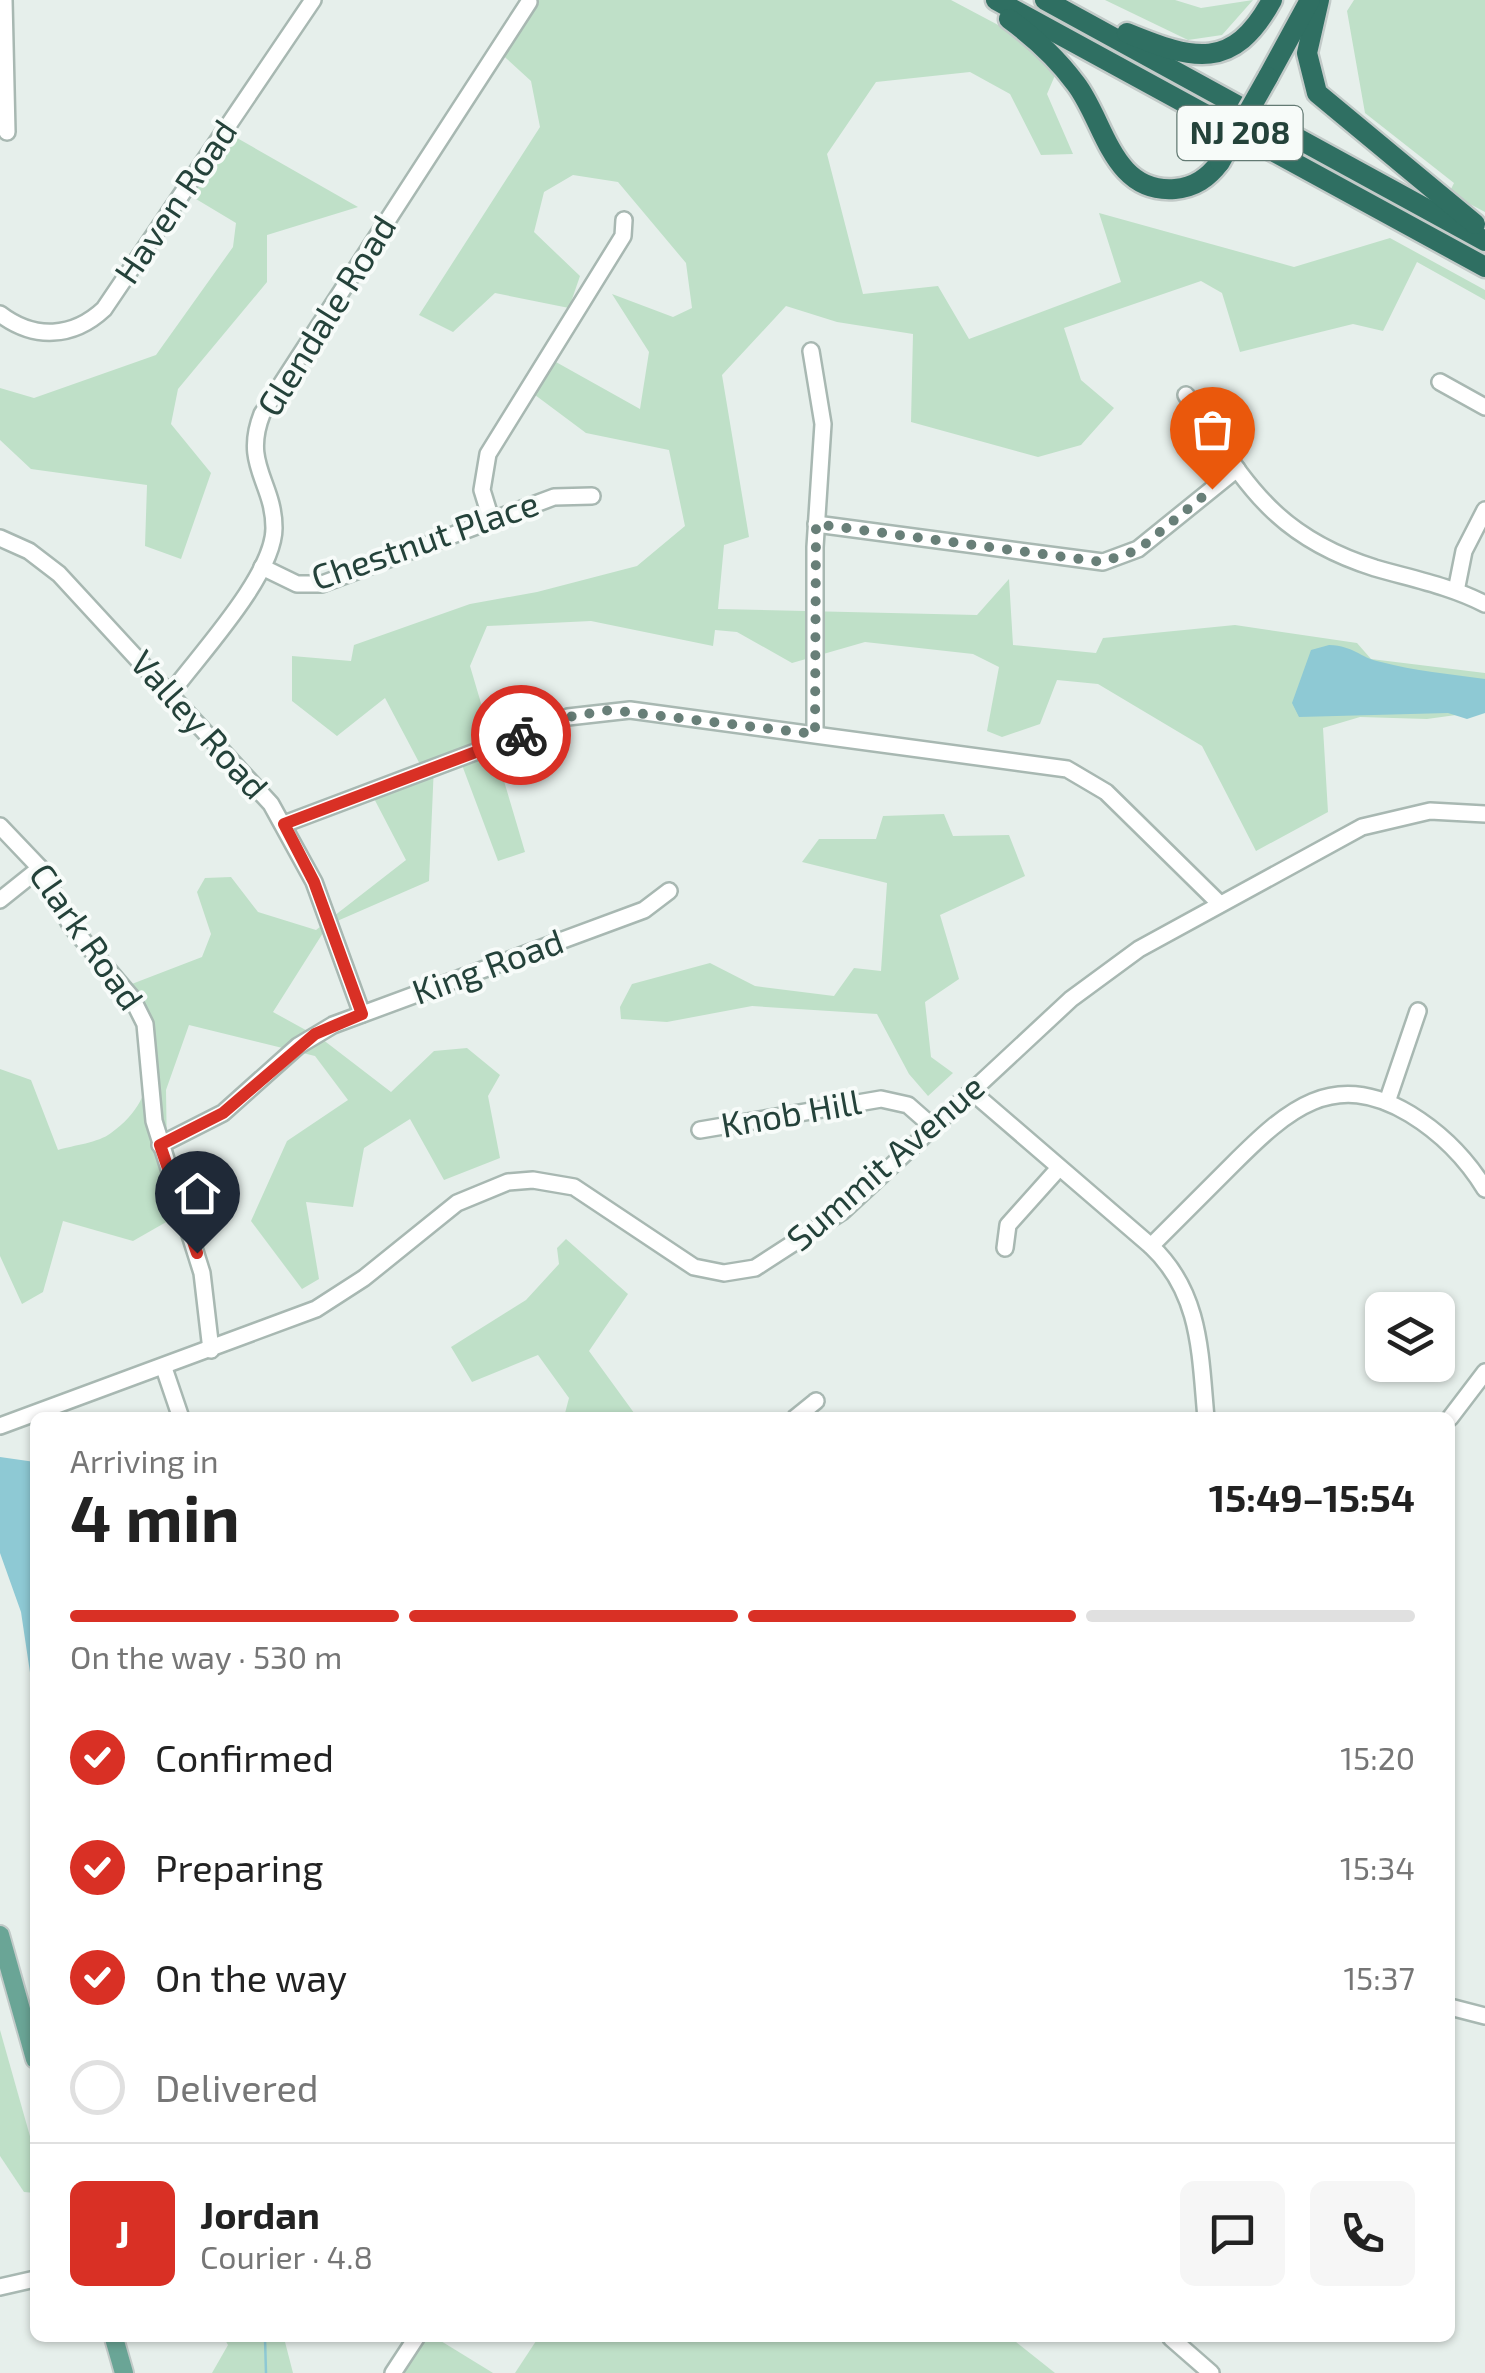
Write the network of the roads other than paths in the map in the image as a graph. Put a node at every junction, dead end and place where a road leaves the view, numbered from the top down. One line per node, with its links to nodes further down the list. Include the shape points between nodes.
1 (4, 0): 11 (street)
2 (313, 0): 16 (street, Haven Road, via 104,309 84,325 56,333 30,331)
3 (984, 0): 8 (highway, bridge, via 1060,64 1091,107 1117,162 1156,188 1178,188 1199,182 1220,162)
4 (996, 0): 15 (highway, NJ 208)
5 (1044, 0): 14 (highway, NJ 208)
6 (1058, 0): 7 (highway, via 1154,44 1208,56 1240,42)
7 (1272, 0)
8 (1310, 0)
9 (1319, 0): 13 (highway, via 1307,62 1317,93)
10 (530, 2): 27 (street, Glendale Road, via 262,414 254,459 274,528)
11 (7, 132)
12 (624, 220): 24 (street, via 623,236 488,454 482,490)
13 (1485, 231)
14 (1485, 241)
15 (1485, 267)
16 (0, 314)
17 (811, 351): 25 (street, via 823,424)
18 (1440, 382): 20 (street)
19 (1186, 395): 21 (street)
20 (1485, 408)
21 (1237, 469): 25 (street, via 1138,550 1102,562); 28 (street, via 1274,516 1302,536 1350,559)
22 (592, 496): 24 (street, Chestnut Place, via 554,497)
23 (1485, 510): 28 (street, via 1464,551)
24 (491, 520): 27 (street, Chestnut Place, via 322,584 297,584)
25 (816, 524): 31 (street)
26 (0, 538): 30 (street, Valley Road, via 60,574)
27 (262, 567): 30 (street, Glendale Road)
28 (1456, 591): 29 (street)
29 (1485, 604)
30 (171, 693): 33 (street, Valley Road, via 252,778)
31 (815, 734): 33 (street, via 630,710 589,712); 38 (street, via 1067,769 1106,792)
32 (1485, 814): 38 (street, Summit Avenue, via 1430,811 1381,820)
33 (284, 824): 40 (street, Valley Road, via 314,882)
34 (0, 826): 35 (street, Clark Road)
35 (40, 868): 37 (street); 45 (street, Clark Road, via 71,926 140,1010)
36 (670, 891): 40 (street, King Road, via 644,910)
37 (0, 900)
38 (1220, 904): 41 (street, Summit Avenue, via 1093,982)
39 (1418, 1011): 42 (street)
40 (362, 1014): 45 (street, King Road, via 315,1034 223,1113)
41 (972, 1091): 43 (street, Summit Avenue); 46 (street)
42 (1388, 1102): 47 (street, via 1439,1135); 48 (street, via 1338,1094 1296,1108)
43 (933, 1127): 44 (street, Knob Hill, via 908,1105 881,1099); 50 (street, Summit Avenue, via 833,1218 754,1268 724,1273 694,1267 574,1187 508,1182 457,1203 338,1297)
44 (700, 1130)
45 (160, 1145): 50 (street, Clark Road, via 202,1274)
46 (1059, 1168): 48 (street); 49 (street, via 1008,1226)
47 (1485, 1189)
48 (1151, 1246): 57 (street, via 1177,1275 1193,1308)
49 (1005, 1248)
50 (212, 1350): 51 (street, Summit Avenue)
51 (164, 1368): 54 (street, Summit Avenue); 55 (street)
52 (1485, 1372): 58 (street)
53 (816, 1401): 56 (street)
54 (40, 1412)
55 (179, 1412)
56 (802, 1412)
57 (1205, 1412)
58 (1455, 1412)
59 (30, 1415): 60 (street, Summit Avenue)
60 (0, 1426)
61 (0, 1936): 64 (main road)
62 (1455, 2008): 63 (street)
63 (1485, 2016)
64 (30, 2041)
65 (30, 2280): 66 (street)
66 (0, 2287)
67 (115, 2342): 70 (main road)
68 (413, 2342): 71 (street)
69 (1178, 2342): 72 (street)
70 (124, 2373)
71 (393, 2373)
72 (1211, 2373)

